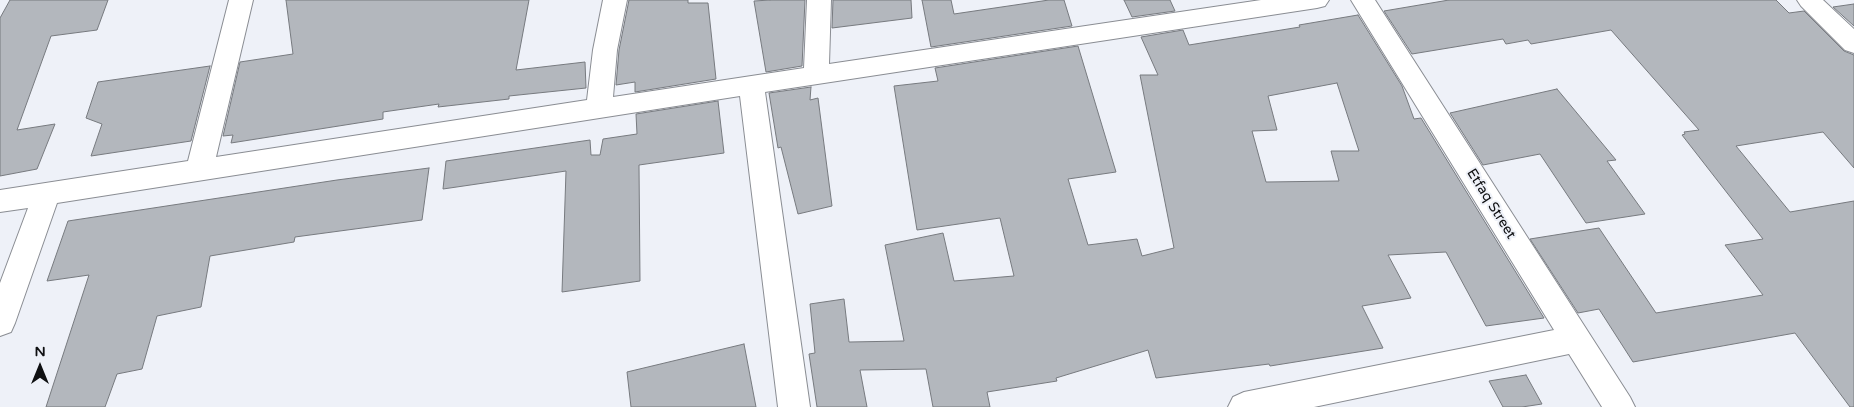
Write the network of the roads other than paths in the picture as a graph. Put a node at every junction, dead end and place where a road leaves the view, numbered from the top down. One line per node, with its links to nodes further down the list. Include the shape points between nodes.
1 (241, 0): 11 (street)
2 (615, 0): 10 (street, via 605,50)
3 (819, 0): 8 (street)
4 (1317, 0): 8 (street)
5 (1363, 0): 15 (street, Etfaq Street)
6 (1809, 0): 7 (street)
7 (1854, 44)
8 (816, 75): 9 (street)
9 (751, 85): 10 (street); 16 (street)
10 (599, 108): 11 (street)
11 (200, 170): 12 (street)
12 (47, 194): 13 (street); 14 (street)
13 (0, 201)
14 (0, 323)
15 (1576, 339): 17 (street); 18 (street, Etfaq Street)
16 (794, 407)
17 (1244, 407)
18 (1618, 407)

